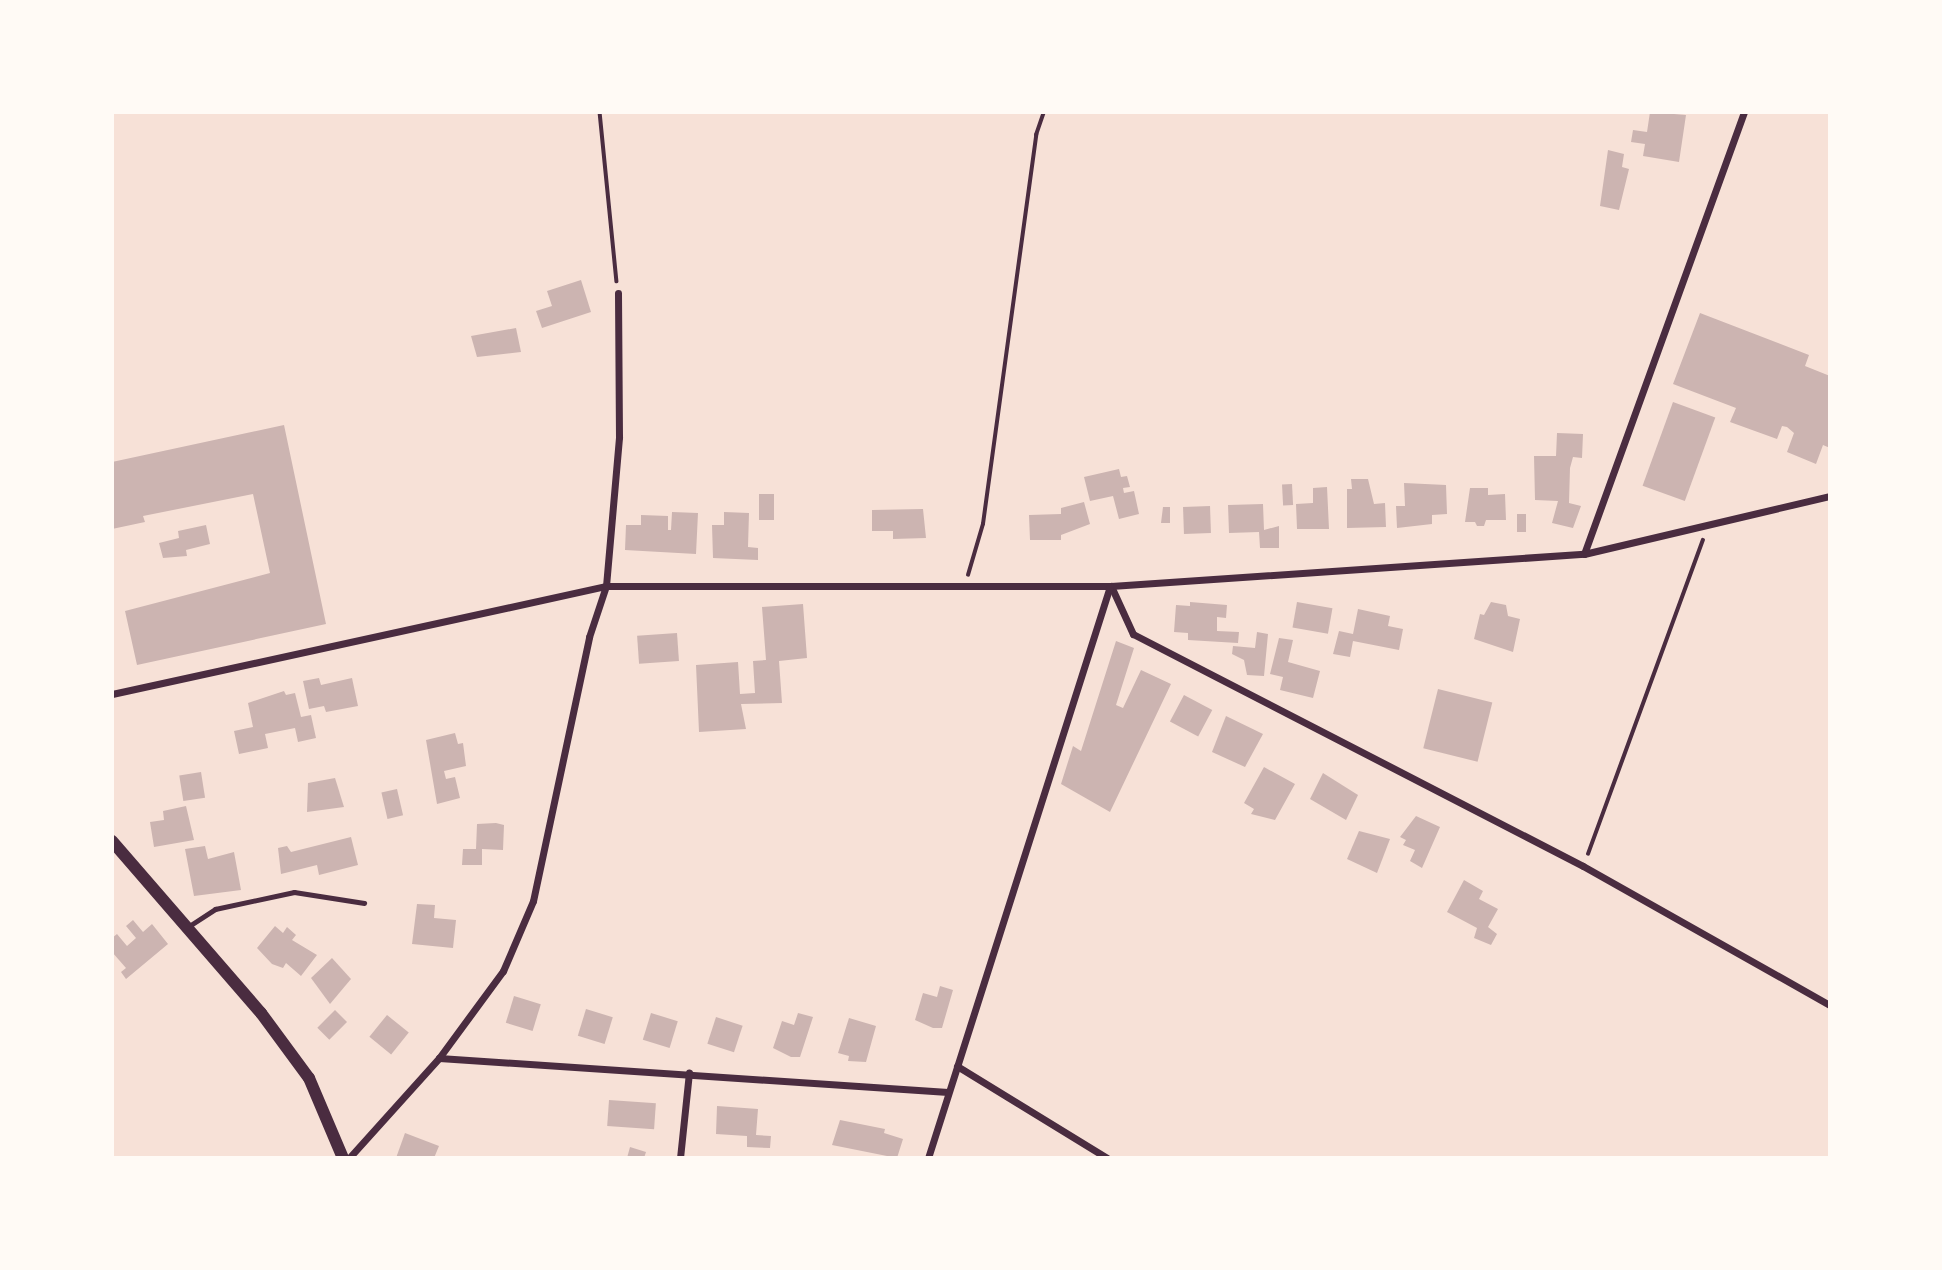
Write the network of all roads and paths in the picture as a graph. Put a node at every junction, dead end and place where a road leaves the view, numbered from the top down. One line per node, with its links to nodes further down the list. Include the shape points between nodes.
1 (600, 112): 4 (path)
2 (1044, 112): 9 (path, via 1036,135 983,524)
3 (1744, 112): 7 (street)
4 (618, 293): 8 (street, via 619,437)
5 (1830, 496): 6 (street)
6 (1709, 523): 7 (street); 13 (path)
7 (1584, 554): 10 (street)
8 (606, 586): 9 (street); 11 (street); 17 (street, via 589,638 533,901 503,971)
9 (965, 586): 10 (street)
10 (1111, 586): 13 (street, via 1132,634); 18 (street)
11 (112, 694)
12 (112, 841): 15 (street)
13 (1583, 866): 16 (street)
14 (364, 903): 15 (lane, via 294,892 215,909)
15 (186, 929): 21 (street, via 261,1013 309,1078)
16 (1830, 1005)
17 (439, 1058): 19 (street); 22 (street)
18 (957, 1066): 20 (street); 25 (street)
19 (689, 1072): 20 (street); 23 (street)
20 (948, 1092): 24 (street)
21 (343, 1158)
22 (349, 1158)
23 (680, 1158)
24 (928, 1158)
25 (1107, 1158)

